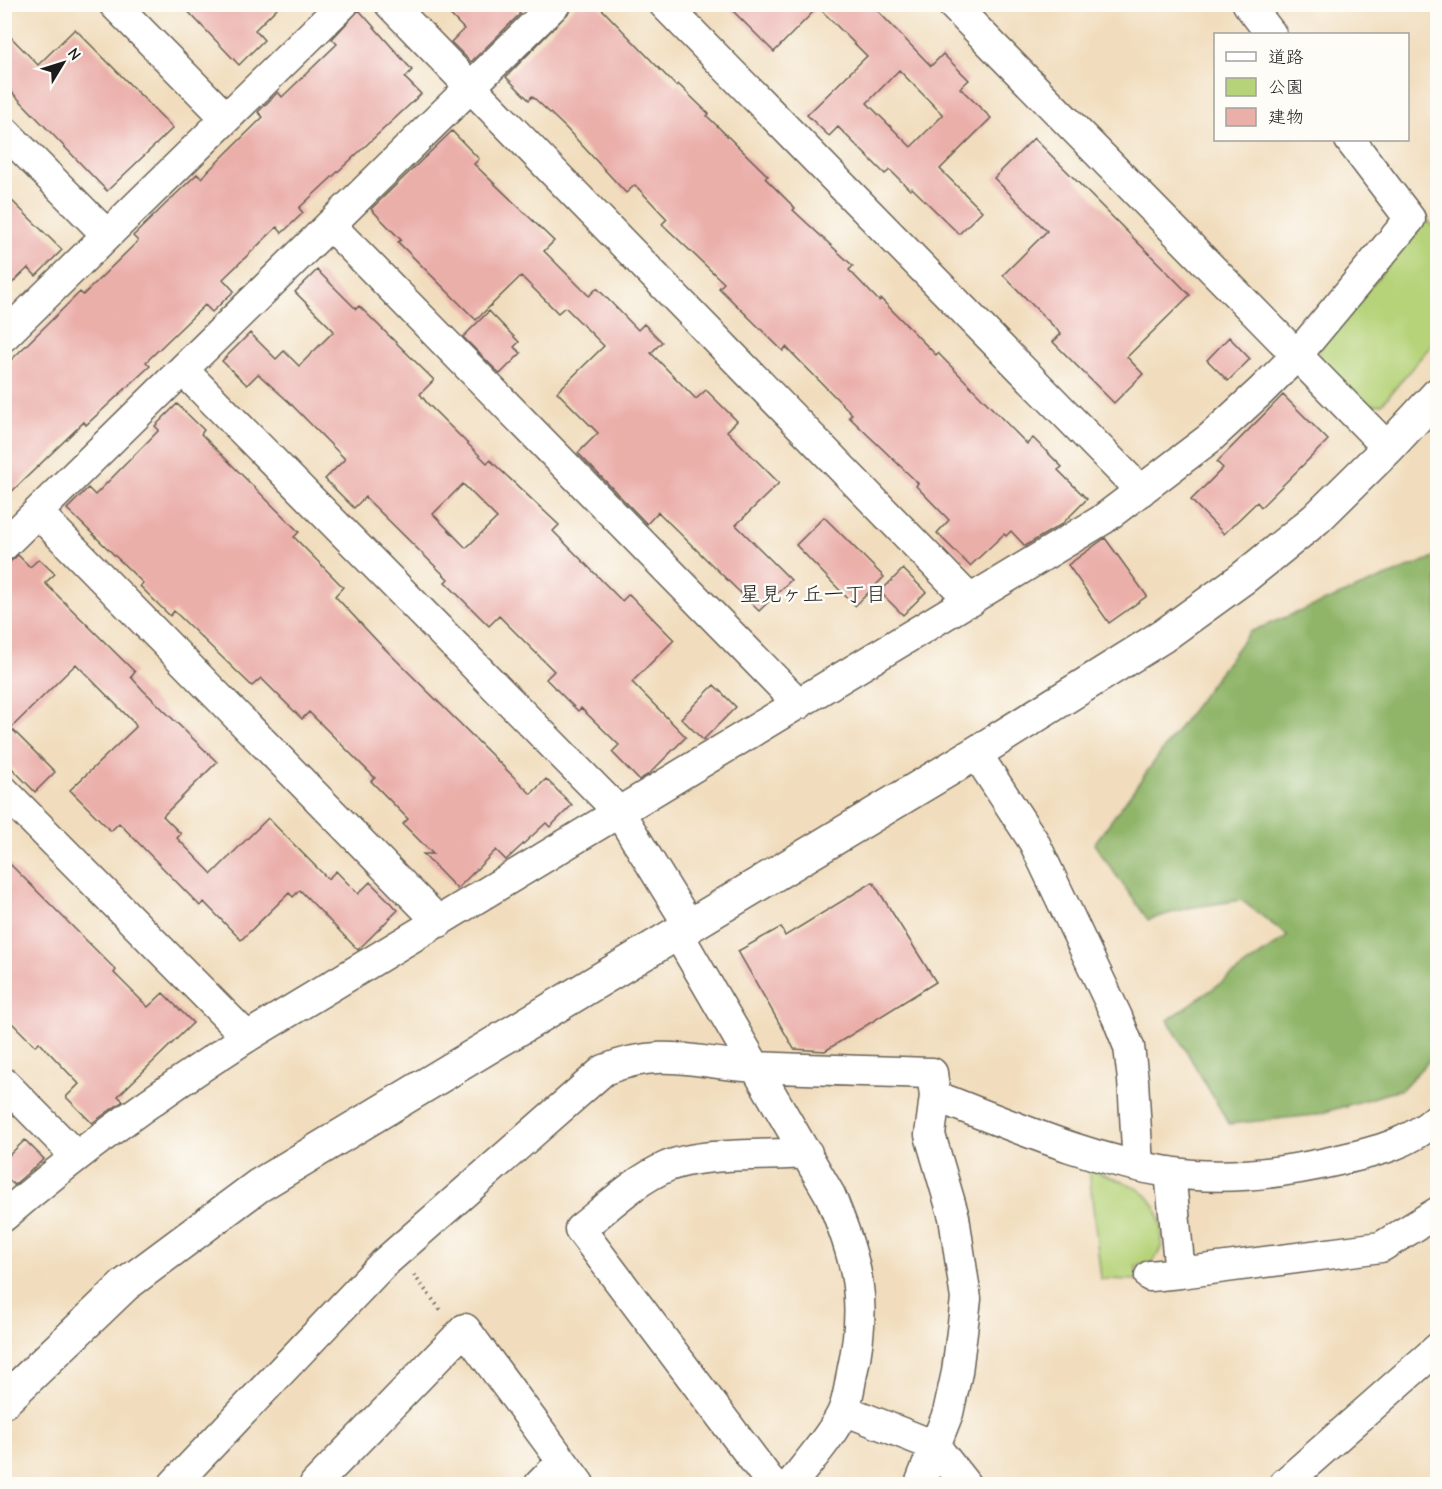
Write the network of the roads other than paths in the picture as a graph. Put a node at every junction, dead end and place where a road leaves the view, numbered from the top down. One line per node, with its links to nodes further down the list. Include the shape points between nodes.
1 (114, 4): 10 (street)
2 (343, 4): 10 (street)
3 (390, 4): 9 (street)
4 (555, 4): 9 (street)
5 (664, 4): 20 (street)
6 (952, 4): 16 (street)
7 (1248, 4): 8 (street)
8 (1270, 33)
9 (471, 88): 13 (street); 23 (street)
10 (226, 118): 14 (street)
11 (4, 131): 14 (street)
12 (1351, 141): 16 (street, via 1410,219)
13 (330, 225): 17 (street); 24 (street)
14 (107, 235): 15 (street)
15 (4, 336)
16 (1297, 355): 19 (street); 20 (street, via 1210,438)
17 (183, 370): 21 (street); 27 (street)
18 (1437, 394): 19 (street)
19 (1388, 448): 25 (street, via 1316,519 1243,578 1163,636)
20 (1141, 491): 23 (street, via 1102,520)
21 (38, 513): 22 (street); 28 (street)
22 (4, 544)
23 (971, 601): 24 (street)
24 (800, 704): 27 (street)
25 (976, 753): 29 (street); 37 (street, via 1034,842 1118,1017 1129,1047)
26 (4, 791): 30 (street)
27 (619, 812): 28 (street); 29 (street)
28 (439, 921): 30 (street)
29 (684, 930): 31 (street); 44 (street, via 258,1186 125,1285)
30 (247, 1037): 36 (street, via 159,1094)
31 (754, 1067): 33 (street, via 932,1072); 35 (street); 49 (street, via 691,1057 654,1056 604,1070 383,1264)
32 (4, 1083): 36 (street)
33 (935, 1096): 37 (street, via 1072,1147); 46 (street, via 930,1135 954,1217 966,1299 957,1372 948,1413)
34 (1437, 1118): 38 (street, via 1416,1135 1385,1149 1309,1168 1246,1175)
35 (807, 1153): 45 (street, via 846,1232 861,1306 860,1337); 52 (street, via 690,1160 667,1166 580,1229)
36 (76, 1156): 40 (street)
37 (1138, 1166): 38 (street)
38 (1170, 1172): 41 (street)
39 (1437, 1212): 41 (street, via 1380,1247)
40 (4, 1216)
41 (1180, 1273): 42 (street)
42 (1150, 1276)
43 (1436, 1352): 48 (street)
44 (4, 1401)
45 (844, 1410): 46 (street); 53 (street)
46 (935, 1446): 54 (street); 55 (street)
47 (571, 1473): 50 (street, via 465,1329); 51 (street)
48 (1294, 1481)
49 (174, 1485)
50 (315, 1485)
51 (540, 1485)
52 (772, 1485)
53 (791, 1485)
54 (920, 1485)
55 (965, 1485)

